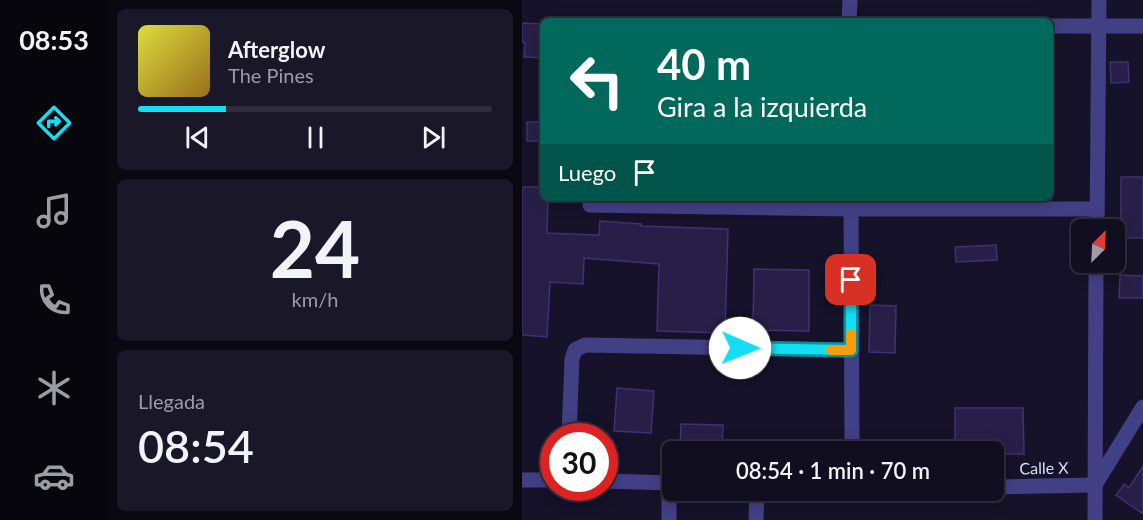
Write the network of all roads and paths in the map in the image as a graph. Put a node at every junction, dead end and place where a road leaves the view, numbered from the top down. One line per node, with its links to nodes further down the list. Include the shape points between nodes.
1 (850, 0): 3 (street)
2 (1099, 0): 5 (street)
3 (849, 18)
4 (1053, 26): 5 (street)
5 (1099, 26): 6 (street); 9 (street)
6 (1143, 26)
7 (851, 204): 8 (street); 9 (street); 12 (street)
8 (590, 206)
9 (1097, 209): 10 (street)
10 (1097, 219)
11 (1096, 273): 20 (street)
12 (851, 350): 14 (street, via 585,345 575,350 572,359); 15 (street)
13 (1143, 407): 20 (street)
14 (570, 423)
15 (852, 441)
16 (522, 480): 17 (street)
17 (540, 480)
18 (618, 481): 19 (street)
19 (662, 483)
20 (1095, 485): 21 (street, Calle X); 26 (street)
21 (1004, 487)
22 (670, 501): 24 (street)
23 (757, 501): 25 (street)
24 (669, 520)
25 (756, 520)
26 (1095, 520)

